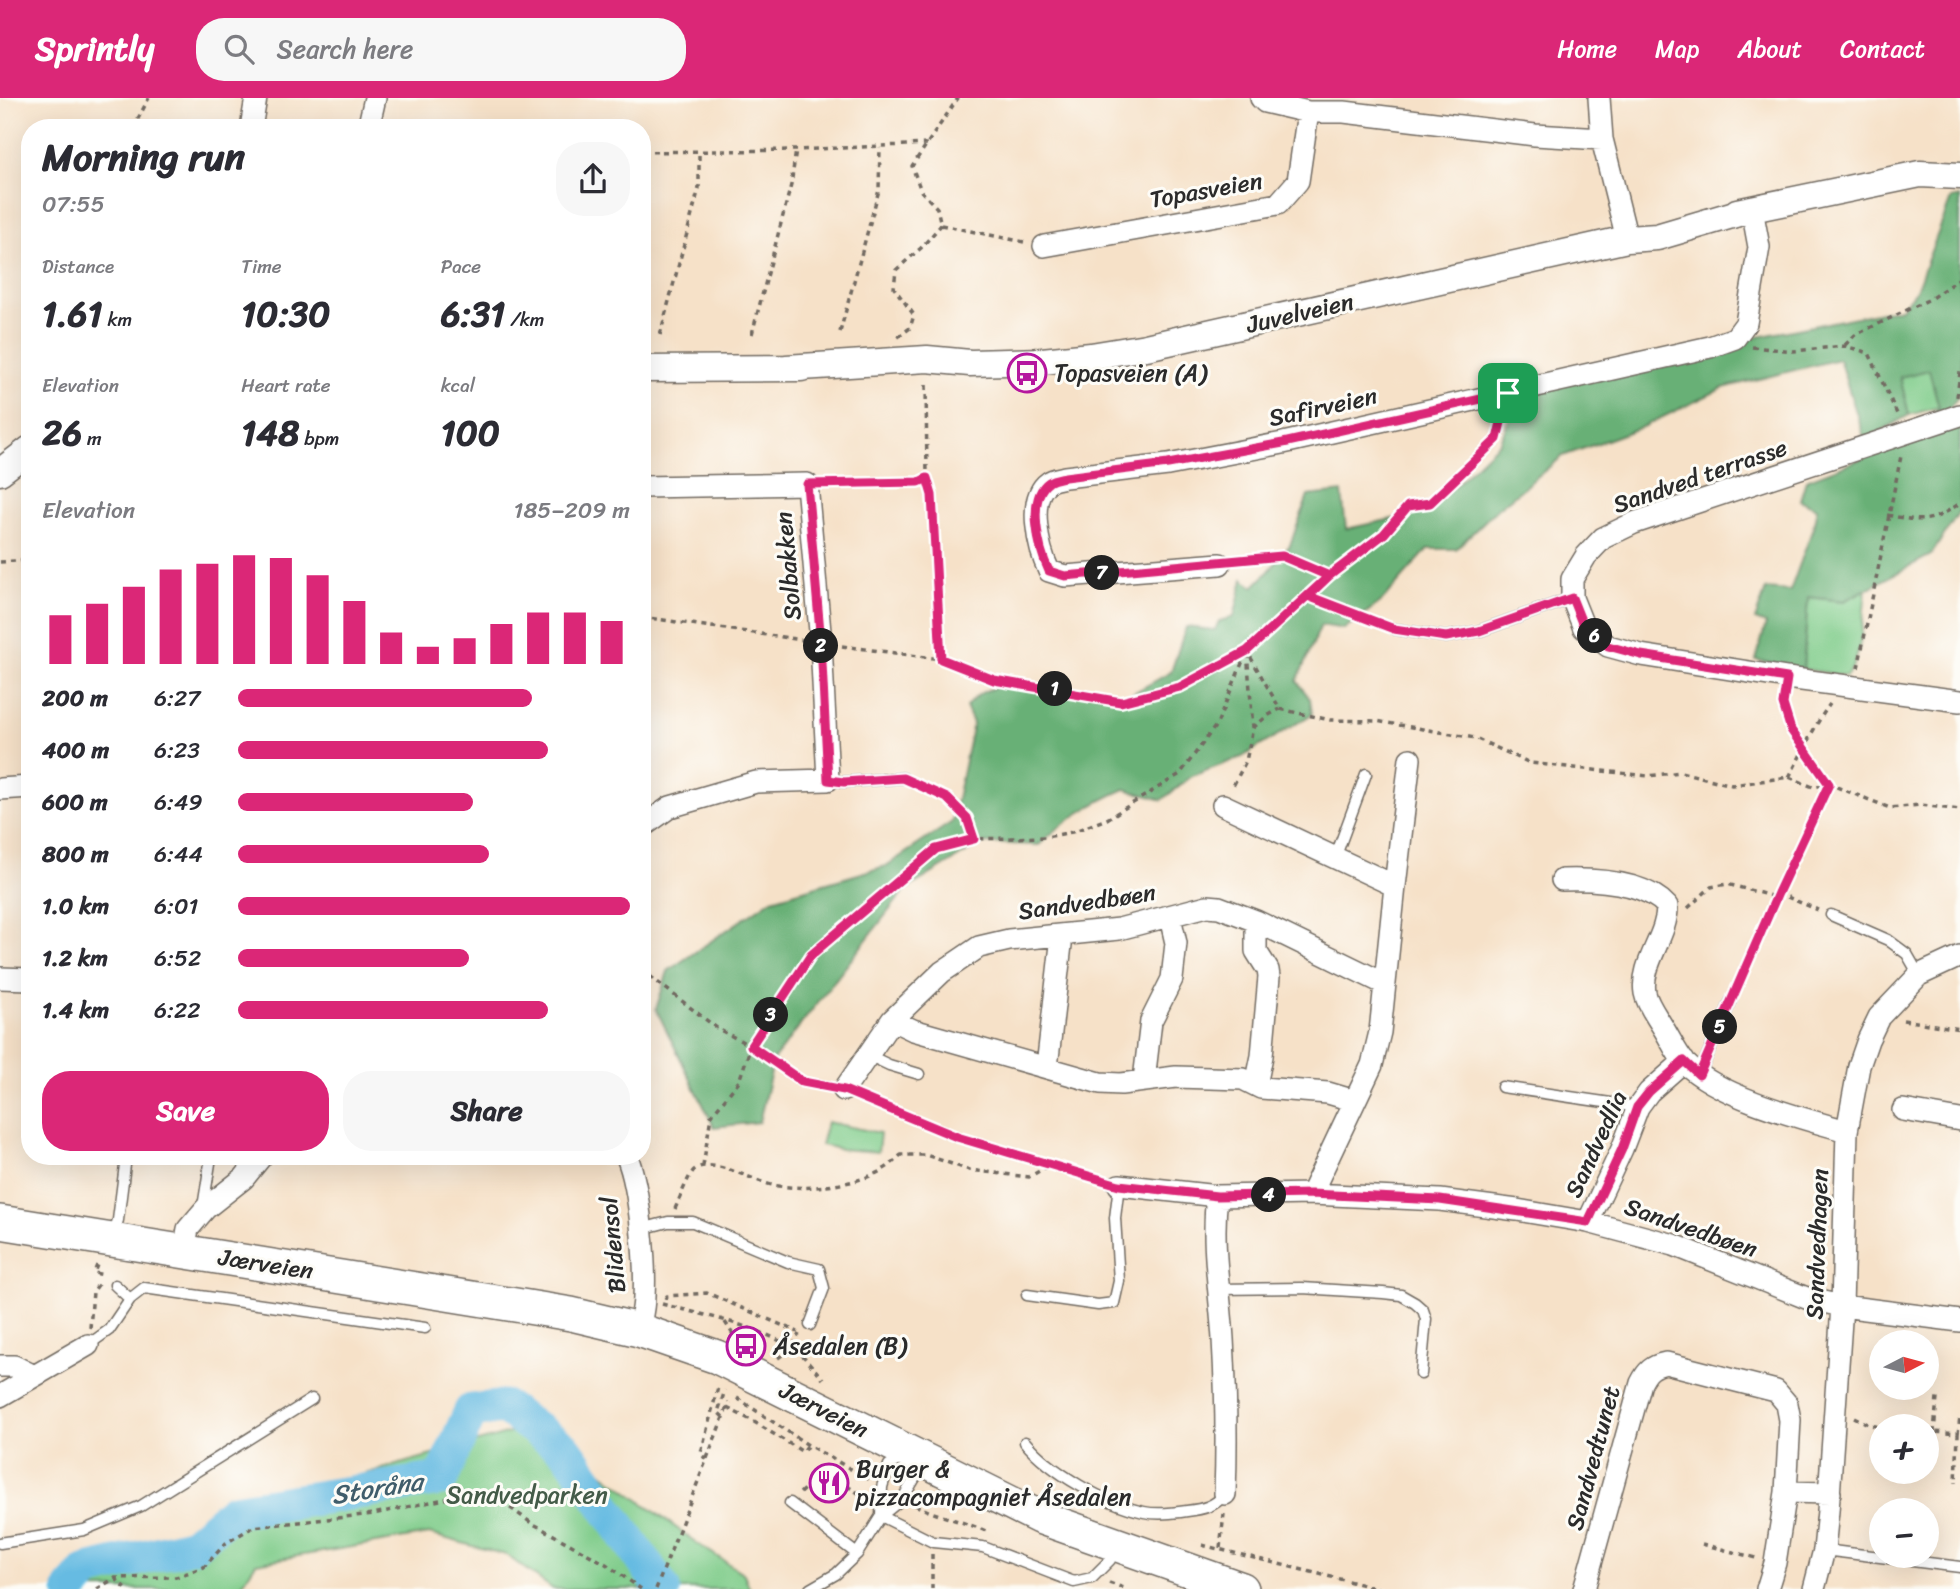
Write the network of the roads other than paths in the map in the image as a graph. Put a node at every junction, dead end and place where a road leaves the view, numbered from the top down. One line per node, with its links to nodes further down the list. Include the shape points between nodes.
1 (256, 98): 6 (street)
2 (374, 98): 7 (street)
3 (1261, 98): 5 (street)
4 (1599, 98): 8 (street)
5 (1308, 112): 8 (street); 12 (street, Topasveien, via 1298,181 1278,204)
6 (252, 119)
7 (370, 119)
8 (1602, 139): 11 (street)
9 (1960, 177): 10 (street, Juvelveien, via 1922,186 1847,189)
10 (1752, 209): 11 (street, Juvelveien, via 1655,227); 18 (street, Safirveien, via 1759,247 1745,323 1735,338 1258,448 1065,477 1049,482 1039,497 1037,534 1049,571 1065,576)
11 (1627, 239): 13 (street, Juvelveien, via 1146,347 1042,361 970,363 927,372)
12 (1044, 246)
13 (651, 369)
14 (1960, 415): 19 (street, Sandved terrasse, via 1634,523 1603,538 1586,556 1572,579)
15 (21, 456): 16 (street)
16 (0, 472)
17 (651, 486): 25 (street, Solbakken, via 807,484)
18 (1220, 564)
19 (1572, 598): 20 (lane, via 1479,631 1446,637); 21 (street, via 1584,628 1608,646 1641,655)
20 (1394, 629)
21 (1960, 701)
22 (1410, 760): 32 (street)
23 (1366, 774): 30 (lane)
24 (903, 778): 25 (lane)
25 (828, 780): 29 (street, via 756,782 670,807)
26 (21, 787): 27 (street)
27 (0, 789)
28 (1223, 805): 30 (street)
29 (651, 821)
30 (1335, 858): 32 (street)
31 (1562, 880): 46 (street, via 1600,879 1658,895 1667,906 1646,973 1645,994)
32 (1395, 886): 41 (street)
33 (1831, 915): 38 (lane, via 1888,940 1907,954)
34 (1170, 917): 35 (street, Sandvedbøen, via 1219,906); 36 (street, Sandvedbøen); 48 (street, via 1176,943 1172,979 1151,1021)
35 (1256, 921): 41 (street, Sandvedbøen); 49 (street, via 1256,951 1269,977)
36 (1062, 936): 43 (street, Sandvedbøen, via 979,947 942,972); 45 (street)
37 (1960, 956): 38 (street, Sandvedhagen)
38 (1919, 975): 56 (street, Sandvedhagen, via 1879,1017 1868,1040)
39 (0, 978): 40 (street)
40 (21, 979)
41 (1383, 983): 52 (street, via 1380,1032 1372,1065)
42 (1731, 1002): 46 (lane, Sandvedlia)
43 (892, 1020): 44 (street, Sandvedbøen); 45 (street)
44 (868, 1055): 47 (lane); 51 (street, Sandvedbøen)
45 (1047, 1067): 48 (street, via 1100,1083)
46 (1692, 1068): 53 (street, Sandvedlia, via 1649,1092); 56 (street, via 1777,1111)
47 (919, 1074)
48 (1144, 1080): 49 (street, via 1243,1079)
49 (1256, 1085): 52 (street, via 1328,1093)
50 (1502, 1087): 53 (lane)
51 (844, 1090)
52 (1355, 1101): 62 (street)
53 (1637, 1107): 66 (street, Sandvedlia)
54 (1903, 1110): 55 (street)
55 (1960, 1120)
56 (1847, 1131): 74 (street, Sandvedhagen)
57 (125, 1165): 68 (lane, via 118,1220)
58 (210, 1165): 64 (lane)
59 (255, 1165): 64 (street, Jærveien)
60 (630, 1165): 67 (street, Blidensol)
61 (1119, 1185): 63 (street, Sandvedbøen); 72 (lane, via 1115,1218 1119,1281 1114,1303)
62 (1311, 1194): 63 (street, Sandvedbøen); 66 (street, Sandvedbøen, via 1440,1200)
63 (1217, 1196): 71 (street)
64 (206, 1208): 69 (street, Jærveien, via 188,1229)
65 (0, 1222): 68 (main road, Jærveien)
66 (1588, 1222): 74 (street, Sandvedbøen, via 1674,1245 1808,1298)
67 (641, 1229): 76 (lane, via 693,1222 788,1262 819,1269 824,1288); 78 (street, Blidensol, via 645,1298)
68 (106, 1249): 69 (main road, Jærveien)
69 (184, 1250): 78 (main road, Jærveien)
70 (115, 1284): 73 (lane)
71 (1217, 1289): 81 (lane, via 1302,1288 1406,1297 1423,1310 1426,1319); 89 (street, via 1223,1339)
72 (1027, 1295)
73 (130, 1299): 77 (lane, via 144,1288); 79 (lane, via 109,1330)
74 (1842, 1306): 75 (street, Sandvedbøen); 88 (street, Sandvedhagen)
75 (1960, 1321)
76 (810, 1325)
77 (425, 1328)
78 (639, 1329): 86 (main road, Jærveien, via 724,1360)
79 (88, 1345): 82 (street)
80 (0, 1366): 82 (street, via 14,1366)
81 (1421, 1374)
82 (34, 1376): 83 (street)
83 (0, 1396)
84 (312, 1399): 92 (lane, via 141,1506 83,1530)
85 (1025, 1442): 89 (lane, via 1069,1478 1146,1513 1211,1507)
86 (897, 1470): 91 (lane, via 882,1487); 91 (lane, via 903,1498); 95 (main road, Jærveien); 100 (main road, Jærveien)
87 (1786, 1492): 88 (street); 101 (street, Sandvedtunet, via 1790,1420 1787,1404 1776,1391 1666,1363 1654,1366 1641,1383); 102 (street, Sandvedtunet)
88 (1830, 1493): 93 (street, Sandvedhagen)
89 (1225, 1494)
90 (790, 1503): 94 (lane)
91 (881, 1516): 94 (lane); 95 (lane, via 933,1542 983,1547 1074,1582 1092,1577)
92 (0, 1543)
93 (1824, 1550): 96 (lane); 97 (street, Sandvedhagen)
94 (858, 1554): 98 (lane)
95 (1110, 1560): 99 (main road, Jærveien)
96 (1960, 1567)
97 (1813, 1586)
98 (810, 1589)
99 (1187, 1589)
100 (1242, 1589)
101 (1584, 1589)
102 (1767, 1589)

